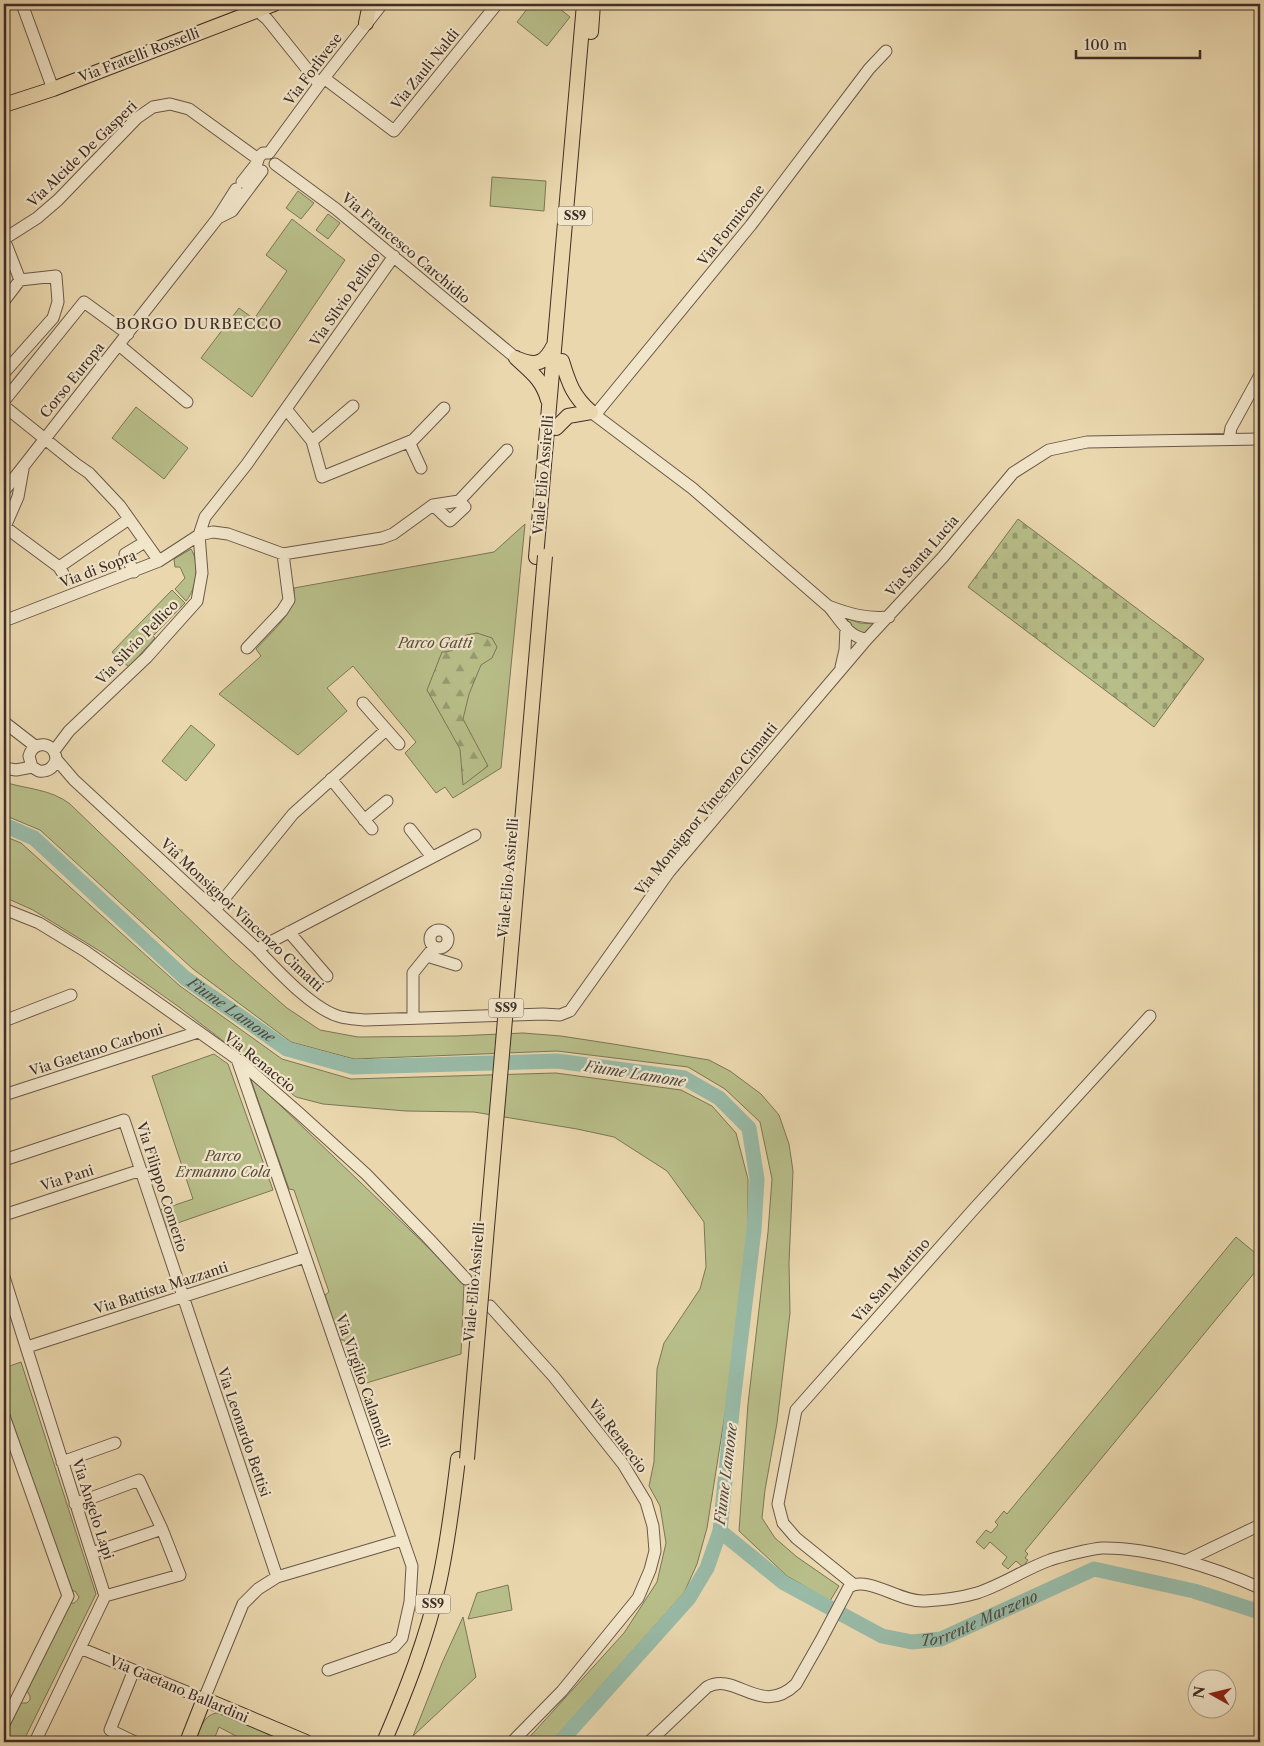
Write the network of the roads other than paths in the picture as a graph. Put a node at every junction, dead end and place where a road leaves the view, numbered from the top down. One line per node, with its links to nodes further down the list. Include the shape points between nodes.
1 (22, 4): 11 (street)
2 (274, 4): 7 (main road, Via Fratelli Rosselli)
3 (382, 4): 8 (street, Via Forlivese)
4 (497, 4): 10 (street, Via Zauli Naldi, via 394,131)
5 (584, 4): 22 (main road, Viale Elio Assirelli / SS9)
6 (594, 4): 25 (main road, Viale Elio Assirelli / SS9)
7 (253, 7): 10 (street); 11 (main road, Via Fratelli Rosselli)
8 (368, 10): 10 (street, Via Forlivese)
9 (886, 51): 35 (street, Via Formicone, via 869,68 751,225)
10 (322, 81): 13 (street, Via Forlivese)
11 (53, 89): 12 (main road, Via Fratelli Rosselli)
12 (4, 105)
13 (269, 153): 14 (street, Via Forlivese, via 261,155); 15 (street)
14 (259, 164): 15 (street, Via Forlivese, via 270,171); 16 (street, Via Forlivese); 17 (street, Via Alcide De Gasperi, via 189,109 170,104 153,108 137,118 58,200)
15 (275, 164): 18 (street, Via Francesco Carchidio)
16 (243, 186): 21 (street, Corso Europa, via 154,305)
17 (4, 239): 19 (street, Via Alcide De Gasperi)
18 (394, 256): 24 (street, Via Francesco Carchidio); 34 (street, Via Silvio Pellico)
19 (20, 280): 20 (street); 26 (street, via 56,276 58,302 53,318)
20 (4, 301)
21 (128, 334): 23 (street, Corso Europa); 28 (street, via 84,302)
22 (554, 344): 24 (main road, via 548,357 542,361 528,363); 32 (main road, Viale Elio Assirelli / SS9)
23 (119, 345): 29 (street); 37 (street, Corso Europa)
24 (516, 358): 32 (main road, via 540,381)
25 (562, 361): 35 (main road, via 572,390); 36 (main road, Viale Elio Assirelli / SS9)
26 (4, 373)
27 (1260, 375): 38 (street, via 1230,428)
28 (4, 402)
29 (187, 402)
30 (4, 406): 37 (street)
31 (353, 406): 40 (street)
32 (550, 406): 53 (main road, Viale Elio Assirelli / SS9)
33 (444, 408): 41 (street)
34 (286, 409): 40 (street); 50 (street, Via Silvio Pellico, via 205,517)
35 (593, 413): 36 (main road, via 568,416); 58 (street, Via Santa Lucia, via 692,488)
36 (556, 428): 53 (main road, Viale Elio Assirelli / SS9)
37 (44, 439): 43 (street, Corso Europa); 48 (street, via 89,473)
38 (1229, 439): 39 (street, Via Santa Lucia); 59 (street, Via Santa Lucia, via 1086,442 1049,450 1012,473)
39 (1260, 439)
40 (312, 441): 41 (street, via 322,478)
41 (409, 442): 44 (street)
42 (507, 450): 46 (street)
43 (24, 466): 45 (street, Corso Europa); 49 (street, Corso Europa, via 18,497)
44 (420, 468)
45 (4, 491)
46 (459, 501): 47 (street); 47 (street, via 465,507 450,521)
47 (433, 505): 52 (street, via 394,534 382,538)
48 (129, 519): 51 (street); 55 (street)
49 (4, 528): 55 (street)
50 (199, 535): 52 (street, via 213,532 228,534); 54 (street, Via di Sopra); 70 (street, Via Silvio Pellico, via 202,573 197,601 147,657 69,731)
51 (146, 542): 54 (street); 56 (street, via 125,554)
52 (283, 554): 63 (street, via 289,600)
53 (540, 556): 108 (main road, Viale Elio Assirelli / SS9)
54 (159, 562): 56 (street, Via di Sopra)
55 (59, 567): 57 (street)
56 (134, 572): 57 (street, Via di Sopra)
57 (71, 587): 60 (street, Via di Sopra, via 44,606)
58 (828, 606): 59 (street, Via Santa Lucia, via 862,617); 61 (street)
59 (889, 617): 62 (street, Via Monsignor Vincenzo Cimatti)
60 (4, 621)
61 (846, 627): 62 (street, via 854,636); 64 (street, Via Monsignor Vincenzo Cimatti)
62 (867, 639): 64 (street, Via Monsignor Vincenzo Cimatti)
63 (247, 648)
64 (840, 671): 92 (street, Via Monsignor Vincenzo Cimatti, via 670,872 570,1011 560,1015)
65 (363, 703): 67 (street)
66 (4, 722): 69 (street)
67 (386, 730): 68 (street); 74 (street)
68 (398, 744)
69 (35, 746): 70 (street); 71 (street, via 29,756)
70 (53, 752): 73 (street, via 54,765); 75 (street, Via Monsignor Vincenzo Cimatti)
71 (32, 767): 72 (street, Via Monsignor Vincenzo Cimatti); 73 (street, Via Monsignor Vincenzo Cimatti, via 39,772)
72 (4, 768)
73 (50, 770): 75 (street, Via Monsignor Vincenzo Cimatti)
74 (331, 779): 77 (street); 83 (street, via 293,814)
75 (74, 780): 83 (street, Via Monsignor Vincenzo Cimatti)
76 (387, 801): 77 (street)
77 (364, 820): 79 (street)
78 (410, 828): 81 (street)
79 (372, 829)
80 (475, 835): 81 (street)
81 (432, 857): 84 (street)
82 (4, 909): 94 (street, Via Renaccio, via 39,923 85,951)
83 (215, 910): 86 (street, Via Monsignor Vincenzo Cimatti)
84 (289, 932): 86 (street); 89 (street)
85 (434, 947): 87 (street)
86 (257, 949): 92 (street, Via Monsignor Vincenzo Cimatti, via 314,1003 340,1017 365,1020)
87 (427, 956): 88 (street); 92 (street, via 413,973)
88 (456, 965)
89 (327, 976)
90 (71, 995): 93 (street)
91 (1150, 1016): 117 (street, Via San Martino, via 796,1410 778,1504 783,1523)
92 (413, 1018)
93 (4, 1021)
94 (198, 1032): 95 (street, Via Renaccio); 96 (street, Via Gaetano Carboni)
95 (237, 1059): 100 (street, Via Virgilio Calamelli); 102 (street, Via Renaccio, via 366,1174)
96 (4, 1095)
97 (4, 1160): 98 (street, Via Filippo Comerio, via 124,1120)
98 (140, 1170): 99 (street, Via Pani); 103 (street, Via Filippo Comerio)
99 (4, 1215)
100 (305, 1257): 103 (street, Via Battista Mazzanti); 113 (street, Via Virgilio Calamelli)
101 (4, 1278): 105 (street, Via Angelo Lapi)
102 (466, 1279)
103 (183, 1297): 105 (street, Via Battista Mazzanti); 116 (street, Via Leonardo Bettisi)
104 (490, 1306): 131 (street, Via Renaccio, via 554,1377 623,1464 646,1502 656,1551 638,1598 562,1691)
105 (27, 1347): 109 (street, Via Angelo Lapi)
106 (4, 1416): 124 (street, via 68,1596)
107 (115, 1443): 109 (street)
108 (463, 1459): 129 (main road, Viale Elio Assirelli / SS9, via 439,1585 420,1650); 130 (main road, Viale Elio Assirelli / SS9, via 458,1532 447,1588 430,1650)
109 (62, 1462): 110 (street, Via Angelo Lapi)
110 (75, 1504): 112 (street, via 139,1480); 114 (street, Via Angelo Lapi)
111 (1260, 1525): 115 (street)
112 (162, 1529): 114 (street); 119 (street, via 180,1575)
113 (402, 1540): 116 (street); 122 (street, Via Virgilio Calamelli, via 412,1566 410,1602 402,1638 394,1647)
114 (92, 1553): 119 (street, Via Angelo Lapi)
115 (1185, 1561): 117 (street, Via San Martino, via 1139,1550 1101,1548 1051,1560 978,1592 953,1599 920,1602 900,1598 868,1584); 118 (street, Via San Martino)
116 (277, 1577): 123 (street, via 243,1604)
117 (851, 1586): 132 (street, via 796,1684 767,1697 727,1684 712,1684)
118 (1260, 1588)
119 (105, 1596): 120 (street)
120 (80, 1648): 121 (street, Via Gaetano Ballardini); 125 (street)
121 (134, 1670): 123 (street, Via Gaetano Ballardini); 126 (street, via 110,1730)
122 (328, 1670)
123 (204, 1699): 127 (main road); 128 (main road, Via Gaetano Ballardini)
124 (4, 1724)
125 (38, 1740)
126 (135, 1742)
127 (186, 1742)
128 (306, 1742)
129 (384, 1742)
130 (394, 1742)
131 (512, 1742)
132 (649, 1742)

